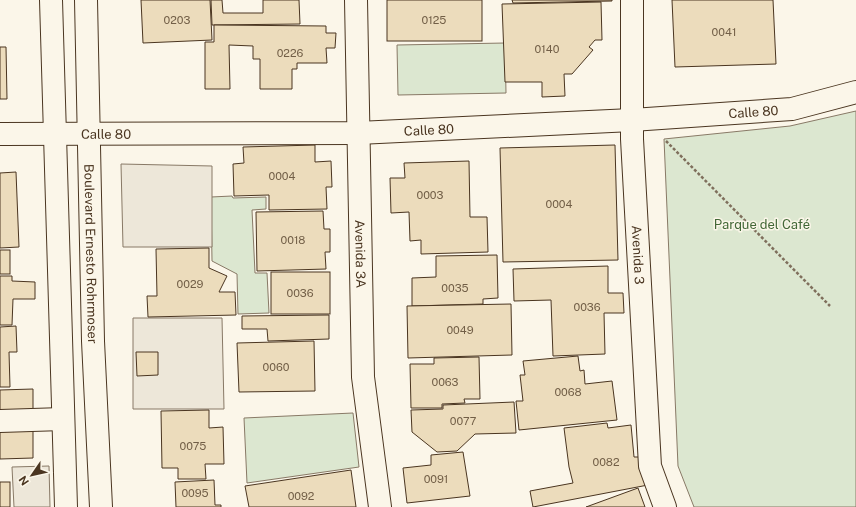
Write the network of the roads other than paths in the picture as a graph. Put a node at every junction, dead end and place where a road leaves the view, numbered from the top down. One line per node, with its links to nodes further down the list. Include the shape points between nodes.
1 (51, 0): 7 (street)
2 (86, 0): 8 (street, Boulevard Ernesto Rohrmoser)
3 (356, 0): 9 (street, Avenida 3A)
4 (632, 0): 6 (street, Avenida 3)
5 (856, 92): 6 (street, Calle 80, via 792,110)
6 (632, 130): 9 (street, Calle 80); 16 (street, Avenida 3, via 650,466)
7 (54, 133): 8 (street, Calle 80); 10 (street, Calle 80); 11 (street)
8 (88, 133): 9 (street, Calle 80); 14 (street, Boulevard Ernesto Rohrmoser, via 93,341)
9 (358, 133): 15 (street, Avenida 3A, via 363,377)
10 (0, 134)
11 (64, 419): 12 (street); 13 (street)
12 (0, 422)
13 (66, 507)
14 (101, 507)
15 (380, 507)
16 (666, 507)

